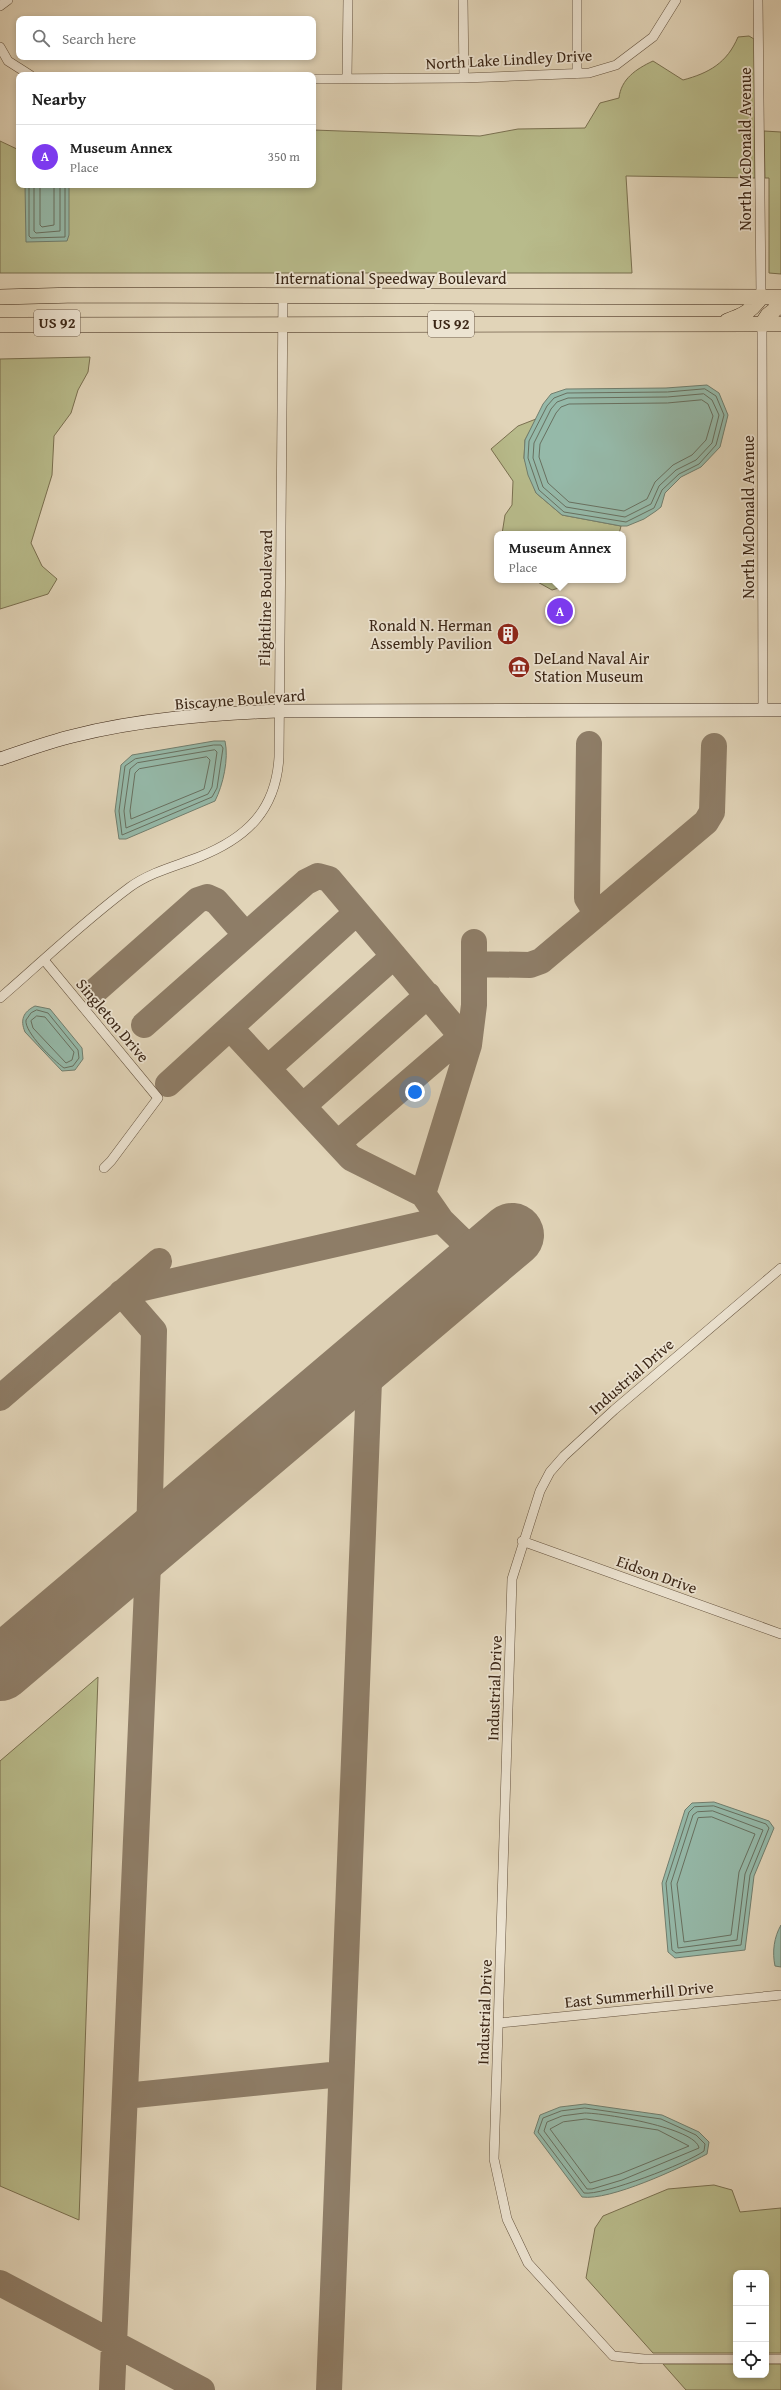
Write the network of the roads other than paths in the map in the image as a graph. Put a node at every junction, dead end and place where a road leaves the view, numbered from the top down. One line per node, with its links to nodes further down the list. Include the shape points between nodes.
1 (8, 0): 7 (street)
2 (348, 0): 11 (street)
3 (463, 0): 12 (street)
4 (577, 0): 10 (street)
5 (676, 0): 10 (street, North Lake Lindley Drive, via 653,37 633,53 616,65)
6 (758, 0): 16 (street, North McDonald Avenue)
7 (0, 6)
8 (0, 48): 9 (street, via 8,61)
9 (25, 72)
10 (577, 74): 12 (street, North Lake Lindley Drive)
11 (347, 78): 12 (street, North Lake Lindley Drive); 13 (street, North Lake Lindley Drive)
12 (464, 78)
13 (316, 79)
14 (283, 296): 15 (main road, International Speedway Boulevard / US 92); 16 (main road, International Speedway Boulevard / US 92); 19 (street, Flightline Boulevard)
15 (0, 297)
16 (761, 297): 17 (main road, International Speedway Boulevard / US 92); 20 (main road, via 754,307 744,314)
17 (781, 297)
18 (781, 305): 21 (main road, via 768,315)
19 (283, 324): 20 (main road, US 92); 23 (main road, US 92); 26 (street, Flightline Boulevard)
20 (720, 324): 21 (main road, US 92)
21 (762, 324): 22 (main road, US 92); 24 (street, North McDonald Avenue)
22 (781, 324)
23 (0, 325)
24 (763, 710): 25 (street, Biscayne Boulevard); 26 (street, Biscayne Boulevard)
25 (781, 710)
26 (278, 711): 27 (street, Biscayne Boulevard, via 221,714 124,727 74,736); 28 (street, Flightline Boulevard, via 278,775 259,818 246,831 224,846 158,871 131,886 86,921)
27 (0, 759)
28 (44, 960): 29 (street, Flightline Boulevard); 30 (street, Singleton Drive, via 158,1098)
29 (0, 998)
30 (104, 1168)
31 (781, 1268): 32 (street, Industrial Drive, via 614,1410 564,1456 550,1472 540,1491)
32 (522, 1541): 33 (street, Eidson Drive); 35 (street, Industrial Drive, via 512,1579)
33 (781, 1634)
34 (781, 1995): 35 (street, East Summerhill Drive)
35 (499, 2023): 36 (street, Industrial Drive, via 494,2160 507,2219 528,2263 613,2356 644,2359)
36 (733, 2359)
37 (769, 2359): 38 (street)
38 (781, 2359)

